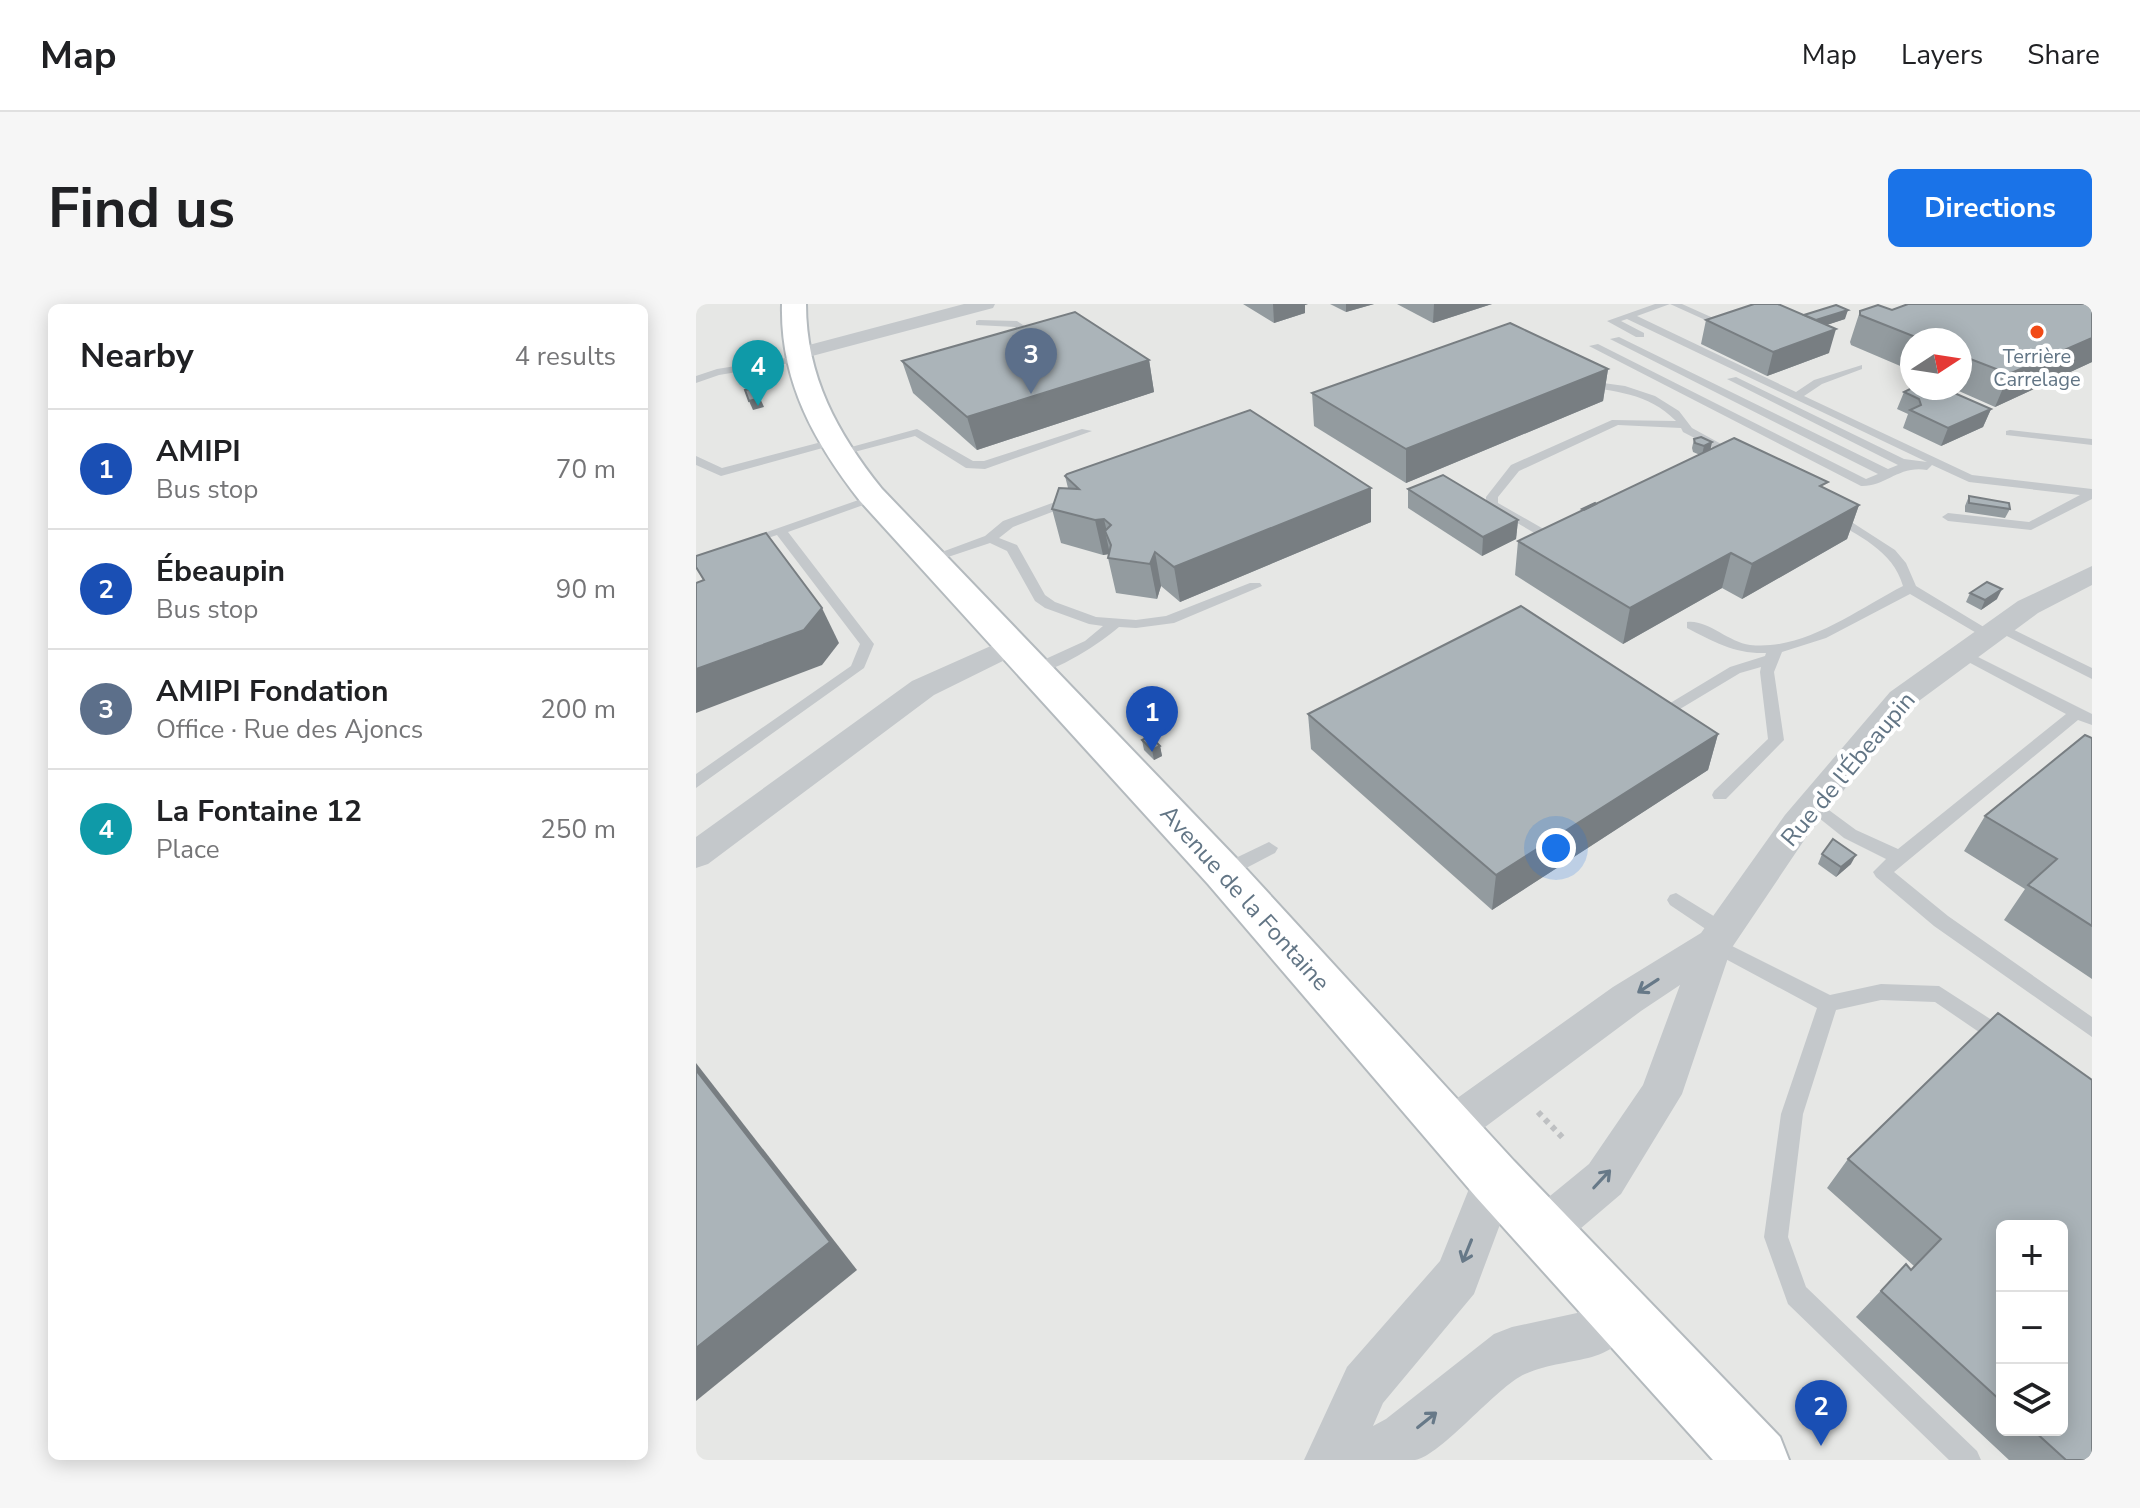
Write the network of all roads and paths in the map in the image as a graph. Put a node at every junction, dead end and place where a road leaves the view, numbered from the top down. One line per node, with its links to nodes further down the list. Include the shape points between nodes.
1 (794, 304): 10 (street, Avenue de la Fontaine)
2 (1665, 304): 5 (lane)
3 (1674, 304): 6 (lane)
4 (974, 316): 7 (lane, via 1017,324); 10 (street)
5 (1628, 316): 14 (lane); 21 (lane, via 1612,321)
6 (1715, 321)
7 (1027, 331)
8 (1615, 339): 24 (lane)
9 (1594, 346): 24 (lane, via 1865,483)
10 (798, 357): 13 (lane); 19 (street, Avenue de la Fontaine, via 814,409)
11 (1858, 367): 14 (lane)
12 (1563, 376): 15 (lane, via 1576,383 1628,387 1672,408)
13 (696, 380)
14 (1796, 396): 23 (lane)
15 (1686, 425): 22 (lane); 32 (lane, via 1616,422 1515,468 1492,497 1492,505)
16 (1086, 431): 19 (lane, via 985,465 970,465 917,432)
17 (2010, 433): 18 (lane)
18 (2092, 442)
19 (836, 447): 20 (lane, via 721,472); 27 (street, Avenue de la Fontaine)
20 (696, 460)
21 (1912, 463): 23 (lane); 24 (lane)
22 (1753, 464)
23 (1941, 465): 26 (lane, via 1969,478)
24 (1888, 474)
25 (1093, 492): 31 (lane, via 1008,524)
26 (2092, 494): 29 (lane, via 2031,526)
27 (874, 499): 30 (lane); 34 (street, Avenue de la Fontaine)
28 (1822, 507): 37 (lane, via 1896,557 1908,571)
29 (1948, 517)
30 (780, 530): 33 (lane); 47 (lane, via 867,644 857,668)
31 (990, 539): 34 (lane); 38 (lane, via 1012,548 1035,591 1050,605 1094,621)
32 (1555, 539)
33 (725, 548)
34 (930, 559): 43 (street, Avenue de la Fontaine)
35 (2092, 574): 40 (street, Rue de l'Ébeaupin)
36 (1255, 586): 38 (lane, via 1169,620)
37 (1910, 588): 40 (lane); 41 (lane, via 1811,641)
38 (1116, 622): 43 (lane, via 1090,644)
39 (1692, 625): 41 (lane, via 1727,644)
40 (1995, 631): 42 (street, Rue de l'Ébeaupin); 44 (lane)
41 (1774, 653): 45 (lane); 48 (lane, via 1767,672 1776,740)
42 (1964, 654): 46 (lane); 49 (street, Rue de l'Ébeaupin, via 1901,699)
43 (1022, 658): 51 (street, via 923,688); 53 (street, Avenue de la Fontaine)
44 (2092, 674)
45 (1660, 714)
46 (2085, 716): 52 (lane)
47 (696, 782)
48 (1720, 795)
49 (1812, 806): 52 (lane, via 1850,834); 55 (street, Rue de l'Ébeaupin)
50 (1269, 848): 53 (lane)
51 (696, 855)
52 (1900, 858): 57 (lane, via 1882,872 1941,921)
53 (1223, 872): 60 (street, Avenue de la Fontaine)
54 (1676, 900): 55 (lane)
55 (1718, 937): 56 (lane); 60 (street, Rue de l'Ébeaupin, one-way to 60); 63 (street, Rue de l'Ébeaupin, one-way to 55, via 1605,1179 1661,1094)
56 (1828, 1004): 58 (lane, via 1881,992 1939,994); 68 (lane, via 1792,1114 1776,1237 1797,1295)
57 (2092, 1028)
58 (2028, 1055)
59 (1538, 1112): 61 (path)
60 (1450, 1128): 62 (street, Avenue de la Fontaine)
61 (1563, 1138)
62 (1495, 1179): 63 (street, Avenue de la Fontaine); 65 (street, one-way to 65, via 1457,1277 1365,1385)
63 (1544, 1230): 64 (street, Avenue de la Fontaine)
64 (1617, 1309): 66 (street, one-way to 64, via 1405,1438 1512,1352 1589,1335); 67 (street, Avenue de la Fontaine)
65 (1331, 1460)
66 (1361, 1460)
67 (1757, 1460)
68 (1968, 1460)

